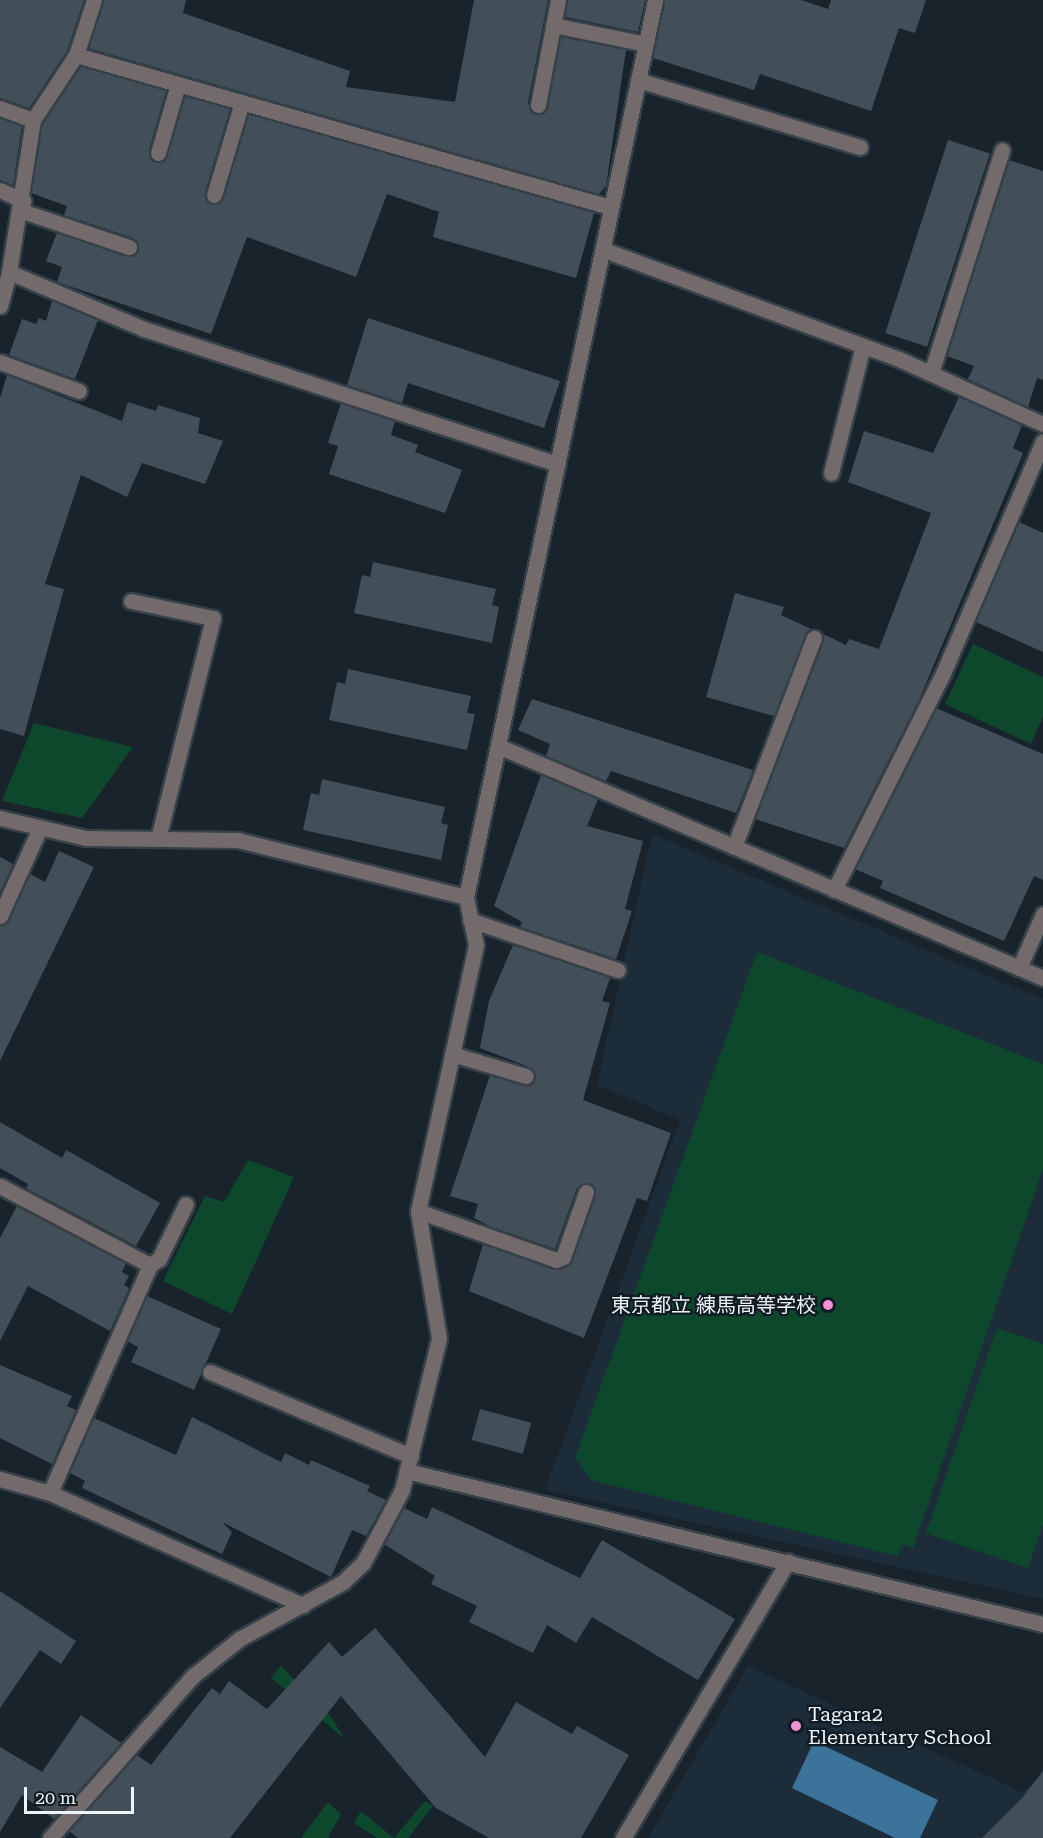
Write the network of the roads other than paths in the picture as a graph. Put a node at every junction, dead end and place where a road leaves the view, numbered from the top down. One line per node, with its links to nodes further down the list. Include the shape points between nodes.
1 (94, 0): 6 (street)
2 (558, 0): 4 (street)
3 (655, 0): 5 (street)
4 (553, 25): 5 (street); 10 (street)
5 (646, 44): 7 (street)
6 (76, 55): 8 (street); 12 (street)
7 (638, 80): 13 (street); 19 (street)
8 (178, 84): 9 (street); 15 (street)
9 (242, 102): 17 (street); 19 (street)
10 (538, 105)
11 (0, 108): 12 (street)
12 (33, 120): 18 (street)
13 (860, 147)
14 (1002, 150): 26 (street)
15 (158, 153)
16 (0, 190): 18 (street)
17 (214, 195)
18 (23, 206): 20 (street); 22 (street)
19 (610, 207): 21 (street)
20 (129, 247)
21 (604, 250): 24 (street); 30 (street)
22 (6, 276): 23 (street); 30 (street, via 144,329)
23 (0, 306)
24 (863, 346): 26 (street); 31 (street)
25 (0, 362): 27 (street)
26 (931, 373): 28 (street)
27 (79, 391)
28 (1043, 424)
29 (1043, 441): 39 (street, via 944,671)
30 (558, 464): 34 (street)
31 (831, 473)
32 (131, 602): 37 (street, via 213,618)
33 (814, 638): 38 (street)
34 (498, 746): 38 (street); 40 (street)
35 (0, 818): 36 (street)
36 (40, 828): 37 (street, via 86,838); 42 (street)
37 (158, 839): 40 (street, via 238,840)
38 (734, 847): 39 (street)
39 (834, 890): 44 (street)
40 (466, 897): 43 (street)
41 (1043, 914): 44 (street)
42 (0, 916)
43 (471, 920): 45 (street); 47 (street, via 476,945)
44 (1019, 968): 46 (street)
45 (618, 970)
46 (1043, 978)
47 (452, 1054): 48 (street); 52 (street)
48 (526, 1076)
49 (0, 1186): 53 (street)
50 (586, 1192): 52 (street, via 563,1257 556,1260)
51 (186, 1204): 53 (street, via 159,1259)
52 (418, 1212): 55 (street, via 439,1338)
53 (150, 1265): 58 (street)
54 (210, 1372): 55 (street)
55 (411, 1456): 56 (street)
56 (407, 1471): 59 (street); 60 (street, via 363,1563)
57 (0, 1479): 58 (street)
58 (50, 1493): 60 (street)
59 (788, 1561): 61 (street); 63 (street)
60 (303, 1605): 62 (street, via 239,1639 193,1676)
61 (1043, 1624)
62 (50, 1838)
63 (623, 1838)

